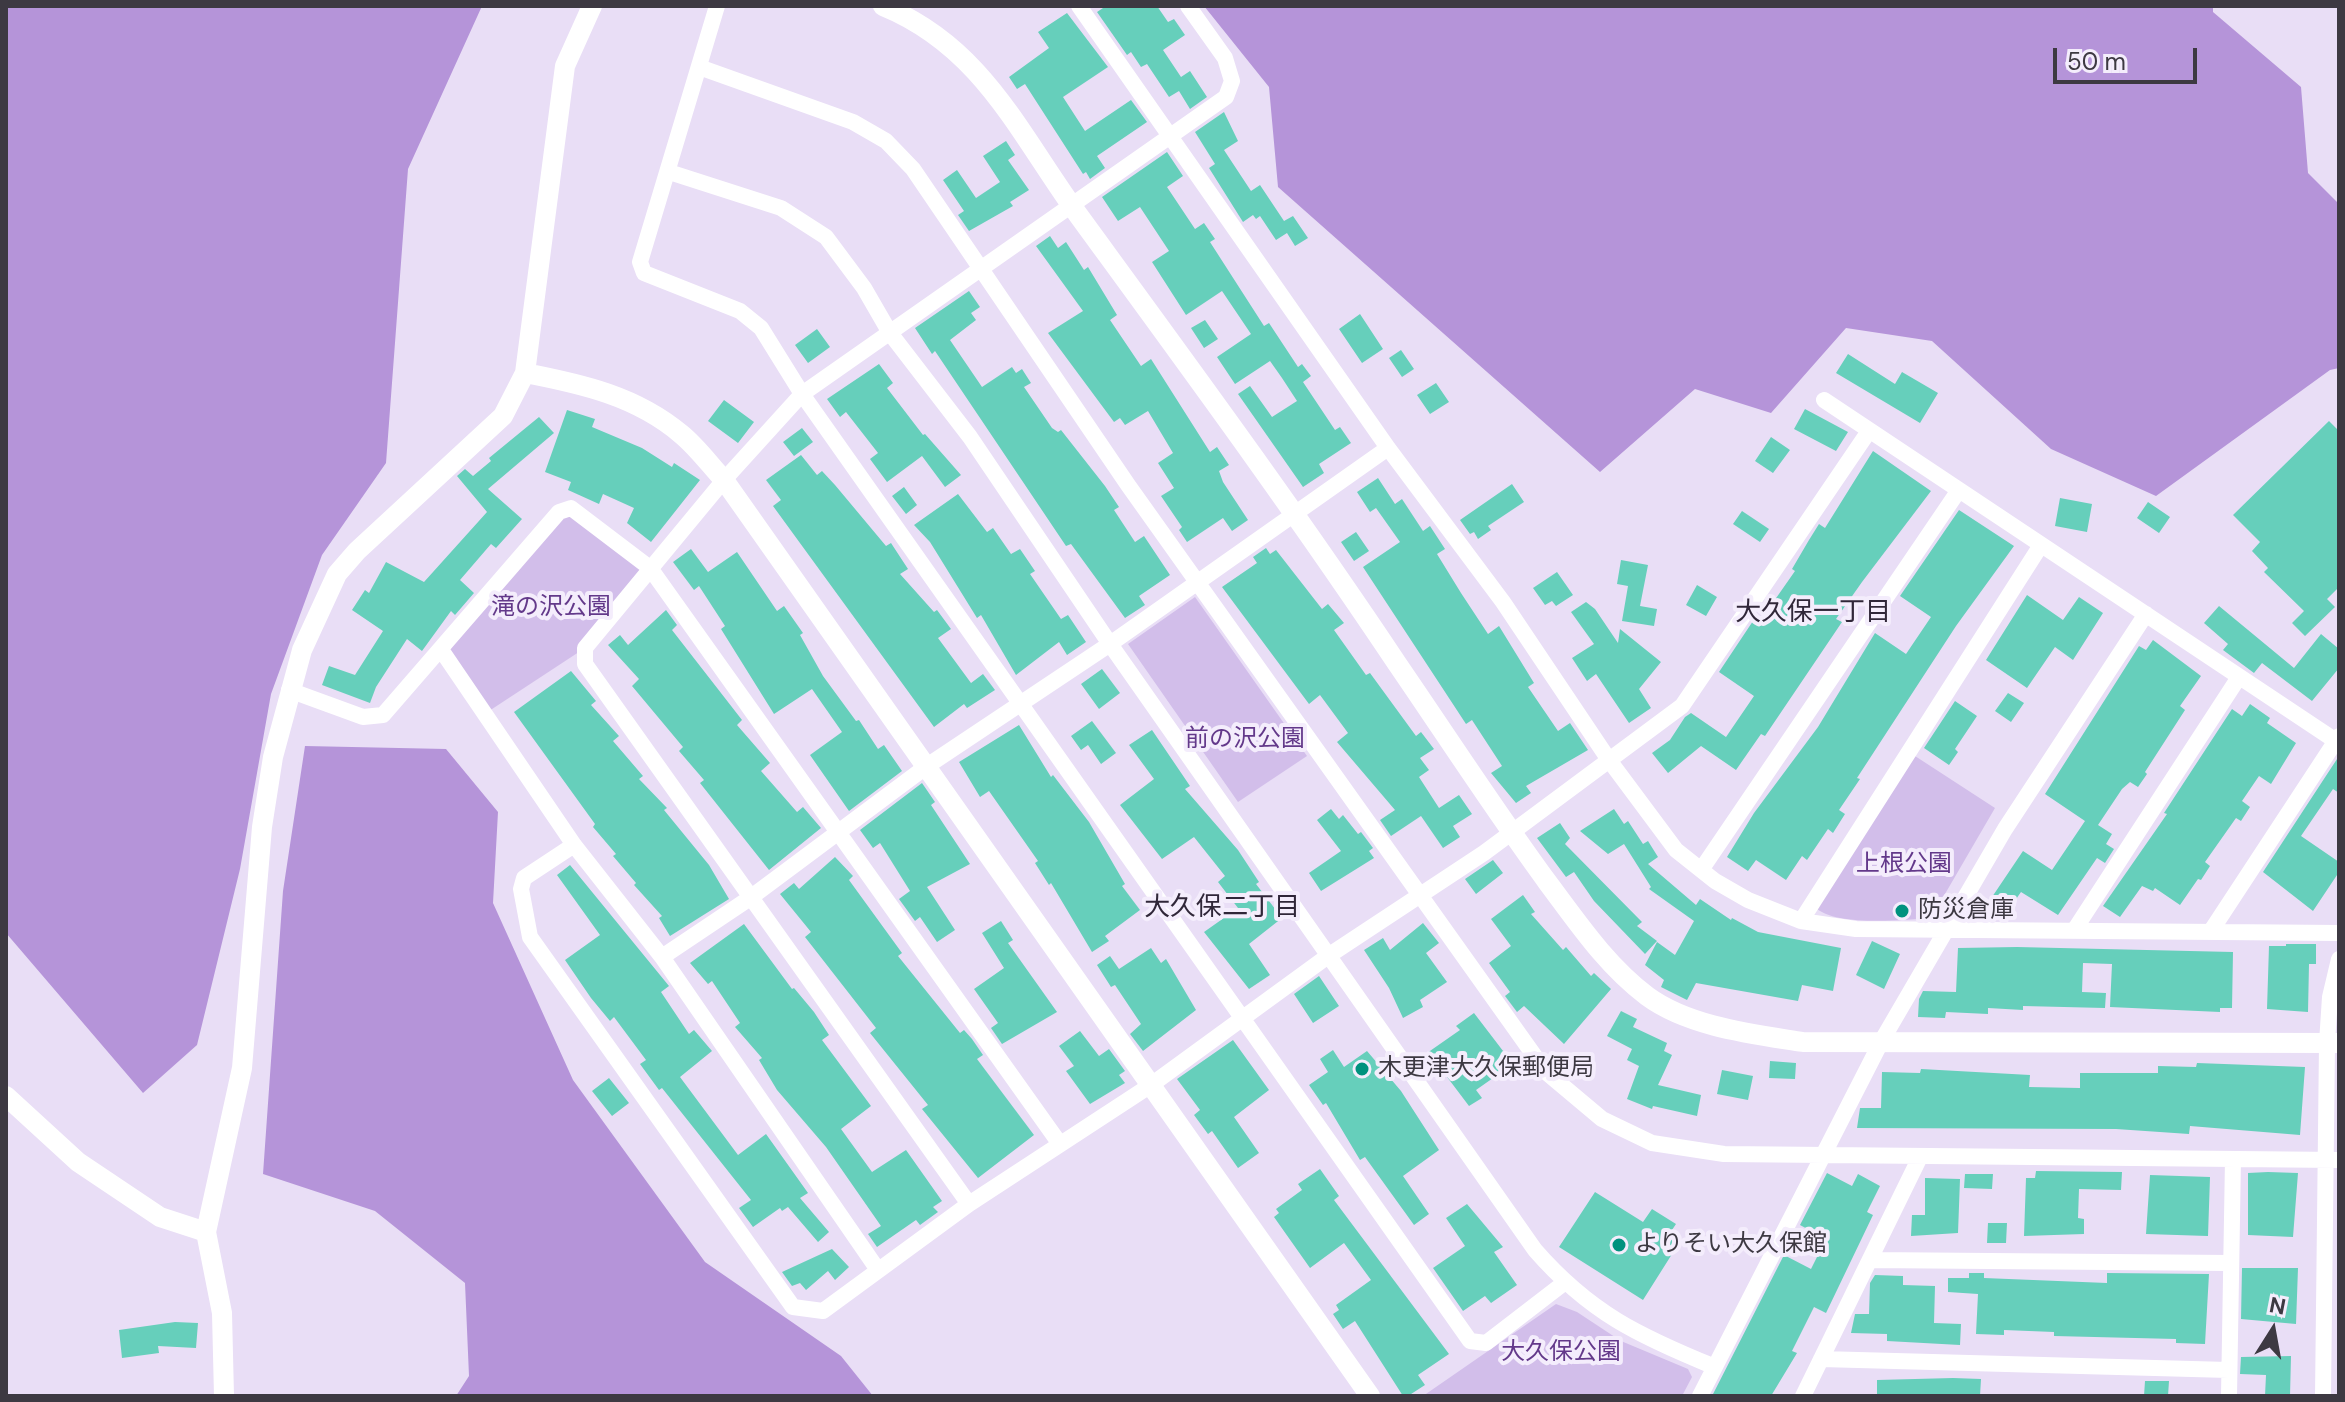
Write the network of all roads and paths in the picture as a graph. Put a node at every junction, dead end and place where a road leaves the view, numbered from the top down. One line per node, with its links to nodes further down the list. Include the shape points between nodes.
1 (592, 6): 12 (street, via 565,66)
2 (717, 6): 6 (street)
3 (883, 6): 9 (street, via 912,18 981,75)
4 (1079, 6): 7 (street)
5 (1188, 6): 7 (street, via 1225,58 1232,81 1226,97)
6 (699, 67): 8 (street); 10 (street, via 853,122 886,141 913,169)
7 (1170, 133): 9 (street); 16 (street)
8 (669, 172): 11 (street, via 781,208 826,237); 13 (street, via 640,262 644,273 740,311 761,328)
9 (1071, 206): 10 (street); 19 (street)
10 (980, 270): 11 (street); 22 (street)
11 (890, 333): 13 (street); 24 (street, via 970,437)
12 (525, 373): 17 (street, via 587,385 634,403 681,434); 27 (street, via 503,416 337,574)
13 (802, 394): 17 (street); 28 (street)
14 (1824, 400): 15 (street)
15 (1869, 431): 18 (street); 30 (street, via 1682,706)
16 (1388, 448): 19 (street); 30 (street, via 1503,602)
17 (724, 480): 21 (street); 31 (street)
18 (1959, 490): 20 (street); 35 (street)
19 (1295, 512): 22 (street); 33 (street)
20 (2041, 545): 23 (street); 38 (street)
21 (650, 568): 25 (street, via 571,508 559,512); 32 (street); 37 (street, via 585,648 585,664)
22 (1199, 581): 24 (street); 36 (street)
23 (2146, 614): 26 (street); 39 (street)
24 (1110, 644): 28 (street); 43 (street)
25 (442, 651): 27 (street, via 383,715 363,717); 34 (street)
26 (2239, 677): 29 (street); 40 (street)
27 (289, 690): 57 (street, via 262,827 242,1068)
28 (1021, 704): 31 (street); 46 (street)
29 (2338, 740): 41 (street)
30 (1609, 760): 33 (street); 35 (street, via 1676,850)
31 (927, 766): 32 (street); 49 (street)
32 (840, 831): 37 (street); 51 (street)
33 (1511, 833): 36 (street); 47 (street, via 1594,945 1650,998 1740,1032 1803,1042)
34 (574, 845): 44 (street); 60 (street, via 524,878 521,889 530,937 783,1294 793,1307 823,1311)
35 (1701, 870): 38 (street, via 1748,900)
36 (1418, 897): 43 (street); 52 (street, via 1546,1072 1602,1119 1652,1143 1724,1154)
37 (750, 898): 44 (street); 56 (street)
38 (1801, 921): 39 (street, via 1856,929)
39 (1946, 929): 40 (street); 47 (street)
40 (2075, 929): 41 (street)
41 (2211, 931): 42 (street)
42 (2339, 933)
43 (1328, 956): 46 (street); 61 (street, via 1535,1250)
44 (662, 957): 60 (street)
45 (2339, 959): 48 (street, via 2330,997)
46 (1243, 1019): 49 (street); 61 (street, via 1470,1341 1486,1343)
47 (1881, 1042): 48 (street); 52 (street)
48 (2333, 1043): 55 (street)
49 (1151, 1085): 51 (street); 66 (street)
50 (6, 1096): 57 (street, via 78,1162 160,1217)
51 (1060, 1144): 56 (street)
52 (1823, 1157): 53 (street); 63 (street)
53 (1920, 1157): 54 (street); 58 (street)
54 (2233, 1159): 55 (street); 59 (street)
55 (2334, 1160): 70 (street)
56 (969, 1204): 60 (street)
57 (206, 1232): 65 (street, via 222,1313)
58 (1870, 1260): 59 (street); 62 (street)
59 (2231, 1263): 64 (street)
60 (878, 1270)
61 (1564, 1283): 63 (street, via 1637,1336)
62 (1821, 1359): 64 (street); 68 (street)
63 (1715, 1367): 67 (street)
64 (2229, 1370): 69 (street)
65 (224, 1396)
66 (1370, 1396)
67 (1700, 1396)
68 (1803, 1396)
69 (2229, 1396)
70 (2323, 1396)

